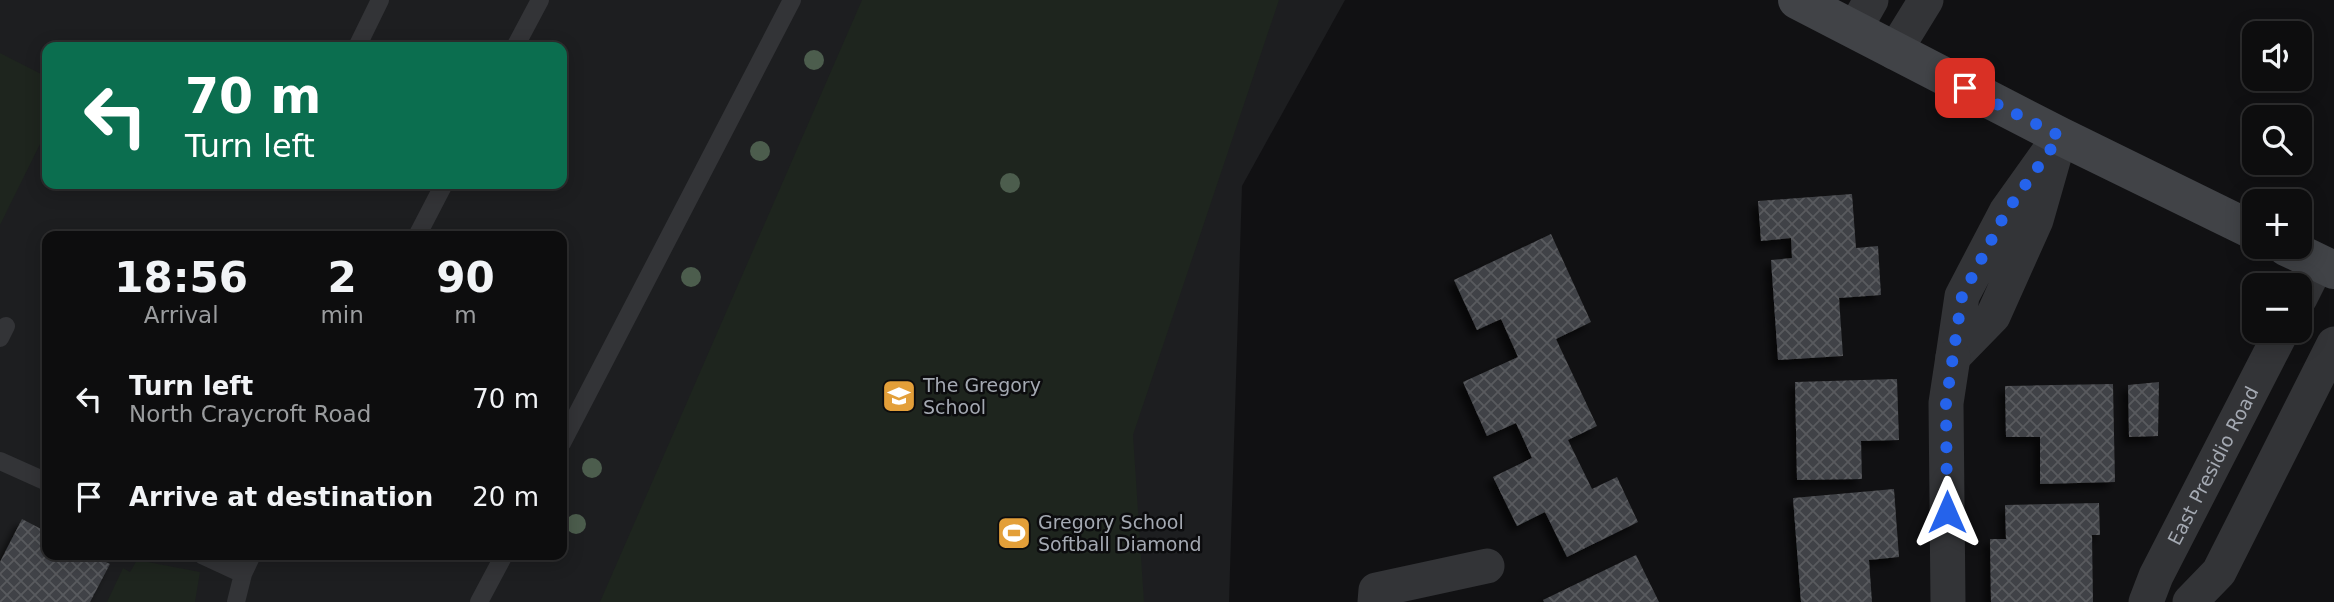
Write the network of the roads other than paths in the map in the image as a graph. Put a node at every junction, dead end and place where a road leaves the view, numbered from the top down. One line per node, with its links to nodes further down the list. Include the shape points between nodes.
1 (380, 0): 7 (lane)
2 (540, 0): 8 (lane)
3 (792, 0): 16 (lane)
4 (1797, 0): 6 (main road)
5 (1926, 0): 9 (street)
6 (1863, 15): 9 (main road)
7 (359, 42)
8 (518, 42)
9 (1894, 52): 10 (main road)
10 (2060, 136): 12 (main road); 27 (street, via 2006,212 1962,296 1946,403)
11 (441, 189): 13 (lane)
12 (2242, 225)
13 (420, 231)
14 (2277, 343): 28 (street, East Presidio Road)
15 (2334, 344): 29 (street, via 2219,572)
16 (567, 433)
17 (0, 461): 18 (lane)
18 (42, 480)
19 (213, 560): 23 (lane)
20 (250, 560): 23 (lane)
21 (501, 560): 25 (lane)
22 (1488, 565): 26 (street, via 1376,590)
23 (243, 574): 24 (lane)
24 (236, 602)
25 (479, 602)
26 (1375, 602)
27 (1948, 602)
28 (2146, 602)
29 (2190, 602)

